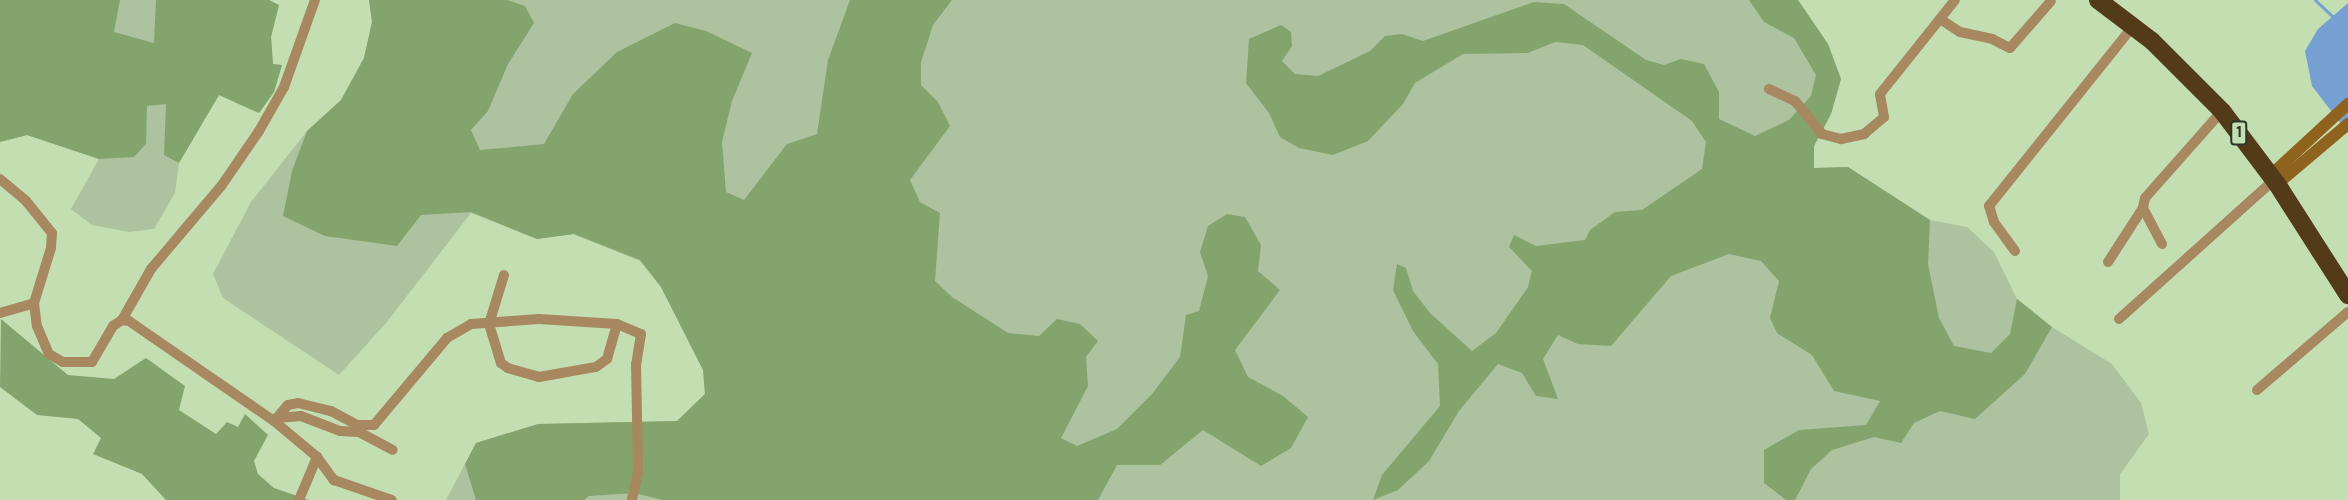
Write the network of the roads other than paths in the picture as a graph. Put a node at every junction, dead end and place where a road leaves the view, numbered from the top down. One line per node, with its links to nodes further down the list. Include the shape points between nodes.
1 (315, 0): 23 (street, via 284,87 259,131 222,185 151,269)
2 (1954, 0): 5 (street)
3 (2098, 0): 6 (highway, 1)
4 (2050, 1): 5 (street, via 2010,48 1992,39 1960,32)
5 (1941, 19): 7 (street, via 1880,94 1884,117 1864,134 1840,138 1822,135 1795,101)
6 (2133, 26): 9 (highway, 1); 15 (street, via 1989,206 1994,222)
7 (1769, 89)
8 (2348, 104): 12 (street)
9 (2222, 111): 12 (highway, 1); 13 (street, via 2149,189)
10 (2348, 124): 12 (street)
11 (0, 179): 19 (street, via 26,201 52,233)
12 (2274, 180): 18 (highway, 1); 22 (street)
13 (2144, 208): 14 (street); 16 (street)
14 (2162, 244)
15 (2015, 250)
16 (2108, 262)
17 (504, 275): 24 (street)
18 (2348, 295)
19 (34, 303): 21 (street); 23 (street, via 43,344 63,362 92,362 113,326)
20 (2348, 312): 26 (street)
21 (0, 314)
22 (2119, 319)
23 (122, 320): 27 (street)
24 (489, 324): 25 (street, via 571,319); 25 (street, via 501,363 539,377 596,367 607,359); 27 (street, via 471,324 447,338 374,425 357,425 331,411 298,403 288,405)
25 (616, 324): 32 (street, via 641,334 636,364 638,473)
26 (2257, 390)
27 (275, 419): 28 (street, via 301,416 340,431 359,432); 29 (street)
28 (393, 450)
29 (317, 457): 30 (street); 31 (street, via 338,483)
30 (299, 500)
31 (392, 500)
32 (632, 500)

